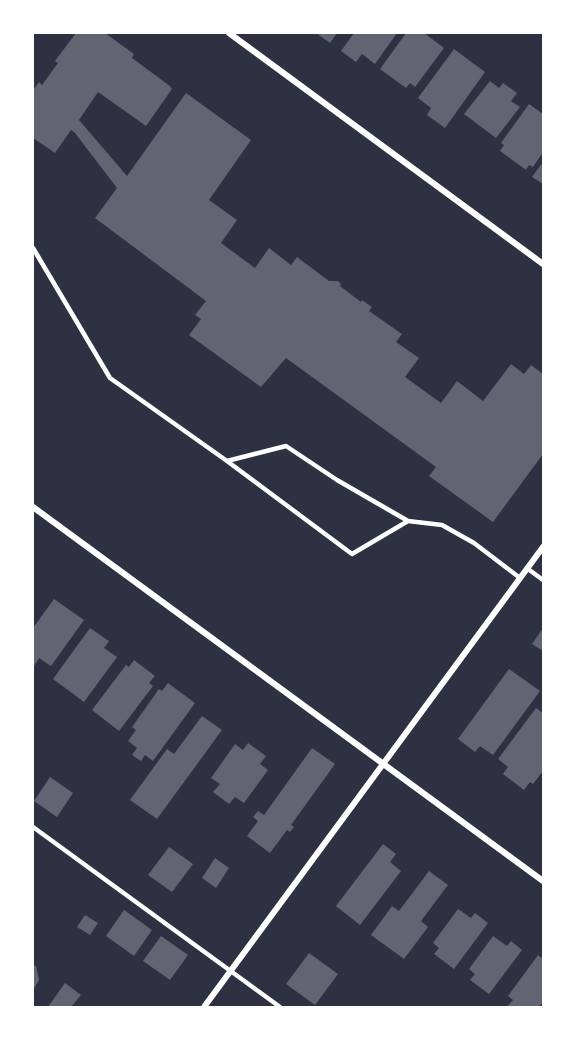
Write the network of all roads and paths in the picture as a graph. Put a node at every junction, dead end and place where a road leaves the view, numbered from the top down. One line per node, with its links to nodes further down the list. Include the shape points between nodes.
1 (228, 33): 3 (street)
2 (33, 248): 4 (lane, via 110,378)
3 (543, 264)
4 (227, 461): 6 (lane, via 286,446); 6 (lane, via 352,554)
5 (33, 507): 11 (street)
6 (408, 521): 9 (lane, via 442,525 474,543)
7 (543, 547): 8 (street)
8 (528, 568): 9 (street); 10 (lane)
9 (520, 578): 11 (street)
10 (543, 580)
11 (385, 764): 13 (street); 14 (street)
12 (33, 828): 14 (lane)
13 (543, 881)
14 (231, 971): 15 (street); 16 (lane)
15 (204, 1007)
16 (280, 1007)

